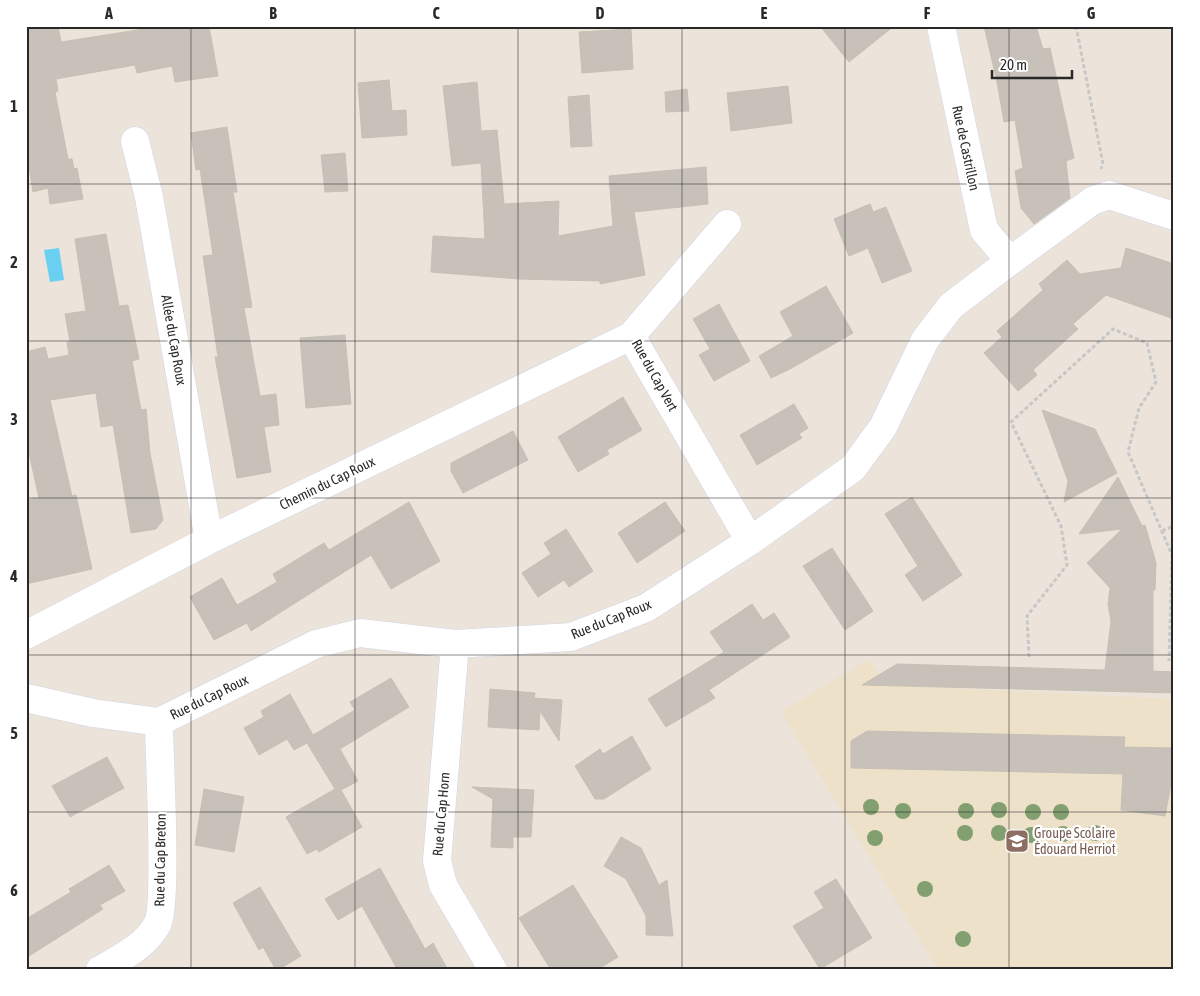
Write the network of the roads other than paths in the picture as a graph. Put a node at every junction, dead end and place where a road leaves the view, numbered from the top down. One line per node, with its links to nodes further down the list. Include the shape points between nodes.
1 (940, 26): 5 (street, Rue de Castrillon, via 984,230)
2 (135, 141): 7 (street, Allée du Cap Roux, via 149,197)
3 (1174, 216): 5 (street, Rue du Cap Roux, via 1109,195 1092,201)
4 (727, 224): 6 (street, Rue du Cap Vert)
5 (1010, 261): 8 (street, Rue du Cap Roux, via 951,306 925,340 883,427 853,468)
6 (631, 336): 7 (street, Chemin du Cap Roux); 8 (street, Rue du Cap Vert)
7 (209, 540): 9 (street, Chemin du Cap Roux)
8 (750, 542): 10 (street, Rue du Cap Roux, via 646,608 571,637)
9 (26, 635)
10 (455, 644): 12 (street, Rue du Cap Roux, via 360,633 316,644); 14 (street, Rue du Cap Horn, via 437,861 442,885)
11 (26, 698): 12 (street, Rue du Cap Roux, via 93,713)
12 (159, 722): 13 (street, Rue du Cap Breton, via 162,893 158,924 137,948)
13 (100, 970)
14 (494, 970)

